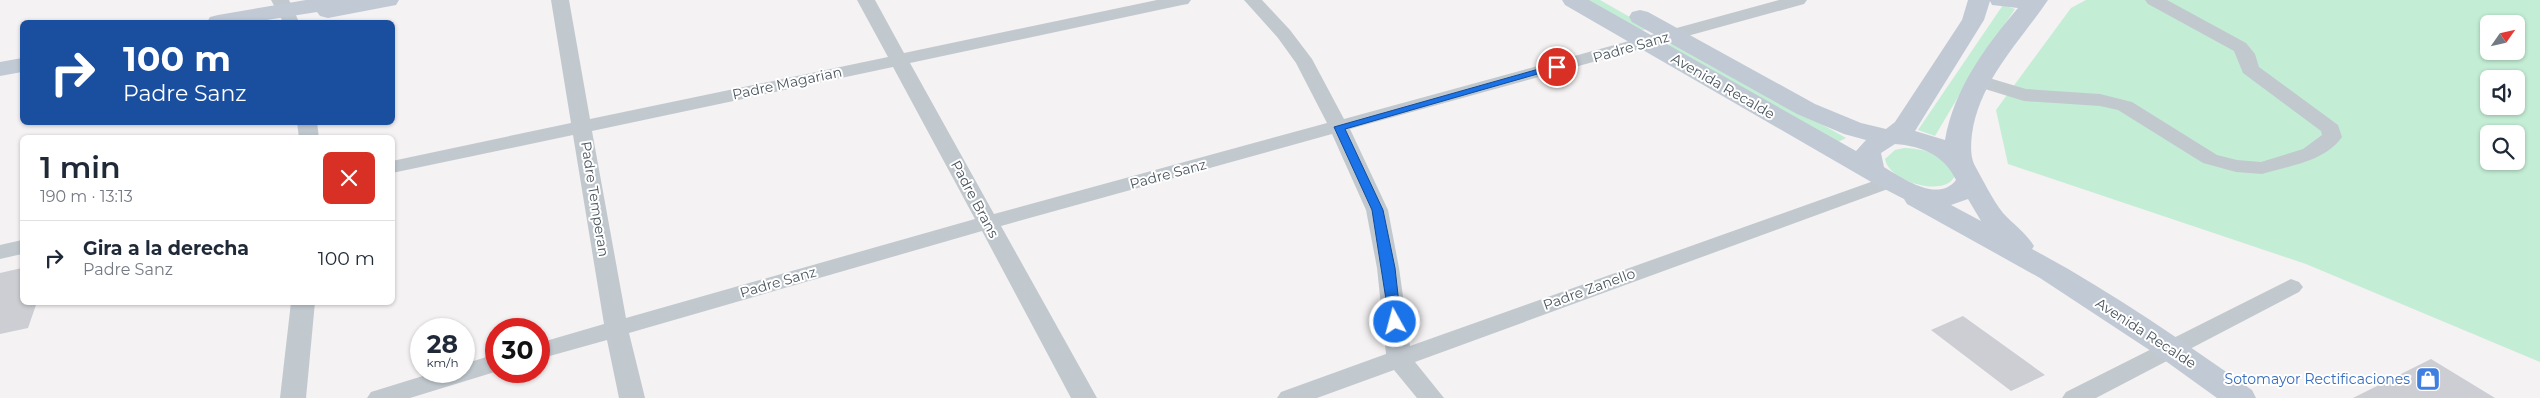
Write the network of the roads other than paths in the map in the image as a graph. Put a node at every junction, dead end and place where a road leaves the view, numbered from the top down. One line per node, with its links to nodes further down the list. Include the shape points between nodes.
1 (345, 0): 14 (main road)
2 (388, 0): 14 (main road)
3 (560, 0): 25 (street, Padre Temperan)
4 (866, 0): 20 (street, Padre Brans)
5 (1182, 0): 20 (street, Padre Magarian)
6 (1253, 0): 26 (street, via 1305,63)
7 (1574, 0): 18 (main road, Avenida Recalde)
8 (1611, 0): 17 (main road, Avenida Recalde)
9 (1798, 0): 17 (street, Padre Sanz)
10 (1979, 0): 27 (main road, via 1974,20 1905,127)
11 (2000, 0): 12 (main road)
12 (2038, 0): 24 (main road, via 2014,27)
13 (2154, 0): 24 (street, via 2240,47 2246,54 2250,69 2331,129 2332,137 2310,153 2262,168 2236,166 2210,159 2125,106 2100,100 2024,95)
14 (286, 13): 15 (main road); 16 (main road)
15 (233, 20)
16 (267, 20)
17 (1673, 35): 18 (street, Padre Sanz); 27 (main road, Avenida Recalde, via 1806,109 1853,129)
18 (1647, 42): 26 (street, Padre Sanz); 30 (main road, Avenida Recalde)
19 (20, 57): 21 (main road)
20 (899, 59): 25 (street, Padre Magarian); 31 (street, Padre Brans)
21 (0, 61)
22 (20, 66): 23 (main road)
23 (0, 70)
24 (1979, 81): 29 (main road, via 1958,124 1957,150)
25 (583, 127): 28 (street, Padre Magarian); 37 (street, Padre Temperan)
26 (1339, 127): 31 (street, Padre Sanz); 40 (street, via 1377,210)
27 (1890, 137): 29 (main road, Avenida Recalde, via 1916,139 1932,145); 30 (main road, via 1872,146 1868,153)
28 (395, 166)
29 (1965, 171): 30 (main road, via 1966,188 1947,197 1925,197); 34 (main road, Avenida Recalde, via 2005,231)
30 (1889, 182): 34 (main road, Avenida Recalde); 40 (street, Padre Zanello)
31 (987, 223): 37 (street, Padre Sanz); 45 (street, Padre Brans)
32 (20, 247): 33 (street)
33 (0, 252)
34 (2050, 271): 39 (main road, Avenida Recalde)
35 (2291, 287): 39 (street)
36 (304, 305): 42 (street)
37 (616, 327): 38 (street, Padre Sanz); 44 (street, Padre Temperan)
38 (550, 347)
39 (2171, 349): 48 (street); 49 (main road, Avenida Recalde)
40 (1399, 359): 46 (street, Padre Zanello); 47 (street)
41 (485, 366): 43 (street)
42 (293, 398)
43 (380, 398)
44 (632, 398)
45 (1084, 398)
46 (1290, 398)
47 (1431, 398)
48 (2075, 398)
49 (2240, 398)

